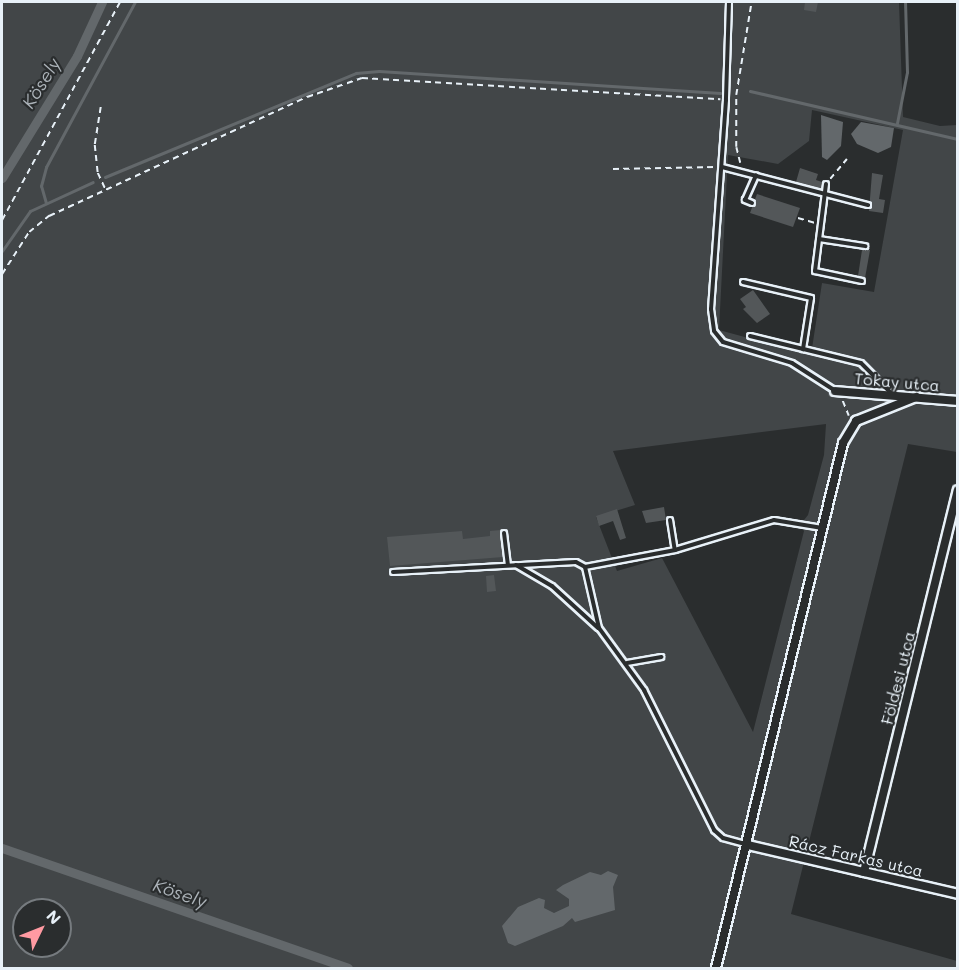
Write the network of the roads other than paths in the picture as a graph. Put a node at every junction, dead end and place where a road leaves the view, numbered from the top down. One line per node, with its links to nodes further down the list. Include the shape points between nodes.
1 (729, 2): 2 (lane)
2 (722, 167): 3 (lane); 14 (lane, via 711,309 714,331 728,344 792,363)
3 (756, 175): 5 (lane); 6 (lane, via 746,200)
4 (826, 184): 5 (lane)
5 (825, 194): 7 (lane); 8 (lane)
6 (752, 203)
7 (868, 205)
8 (819, 239): 9 (lane); 10 (lane, via 814,271)
9 (865, 246)
10 (862, 281)
11 (743, 282): 13 (lane, via 811,298)
12 (750, 336): 13 (lane)
13 (804, 349): 15 (lane, via 867,365)
14 (835, 391): 15 (street, Tokay utca)
15 (893, 395): 16 (street, Tokay utca)
16 (916, 397): 17 (street, Tokay utca); 20 (street, via 863,417 847,432)
17 (957, 401)
18 (957, 490): 31 (street, Földesi utca)
19 (670, 520): 22 (lane)
20 (823, 529): 22 (lane, via 774,520); 30 (street)
21 (504, 533): 24 (lane)
22 (675, 550): 25 (lane)
23 (516, 564): 24 (lane); 25 (lane, via 576,562); 27 (lane, via 552,586)
24 (508, 565): 26 (lane)
25 (585, 567): 27 (lane)
26 (393, 572)
27 (599, 628): 29 (lane)
28 (662, 657): 29 (lane)
29 (627, 663): 30 (lane, via 714,830 723,838)
30 (748, 845): 31 (street, Rácz Farkas utca); 33 (street)
31 (864, 872): 32 (street, Rácz Farkas utca)
32 (957, 894)
33 (716, 969)

